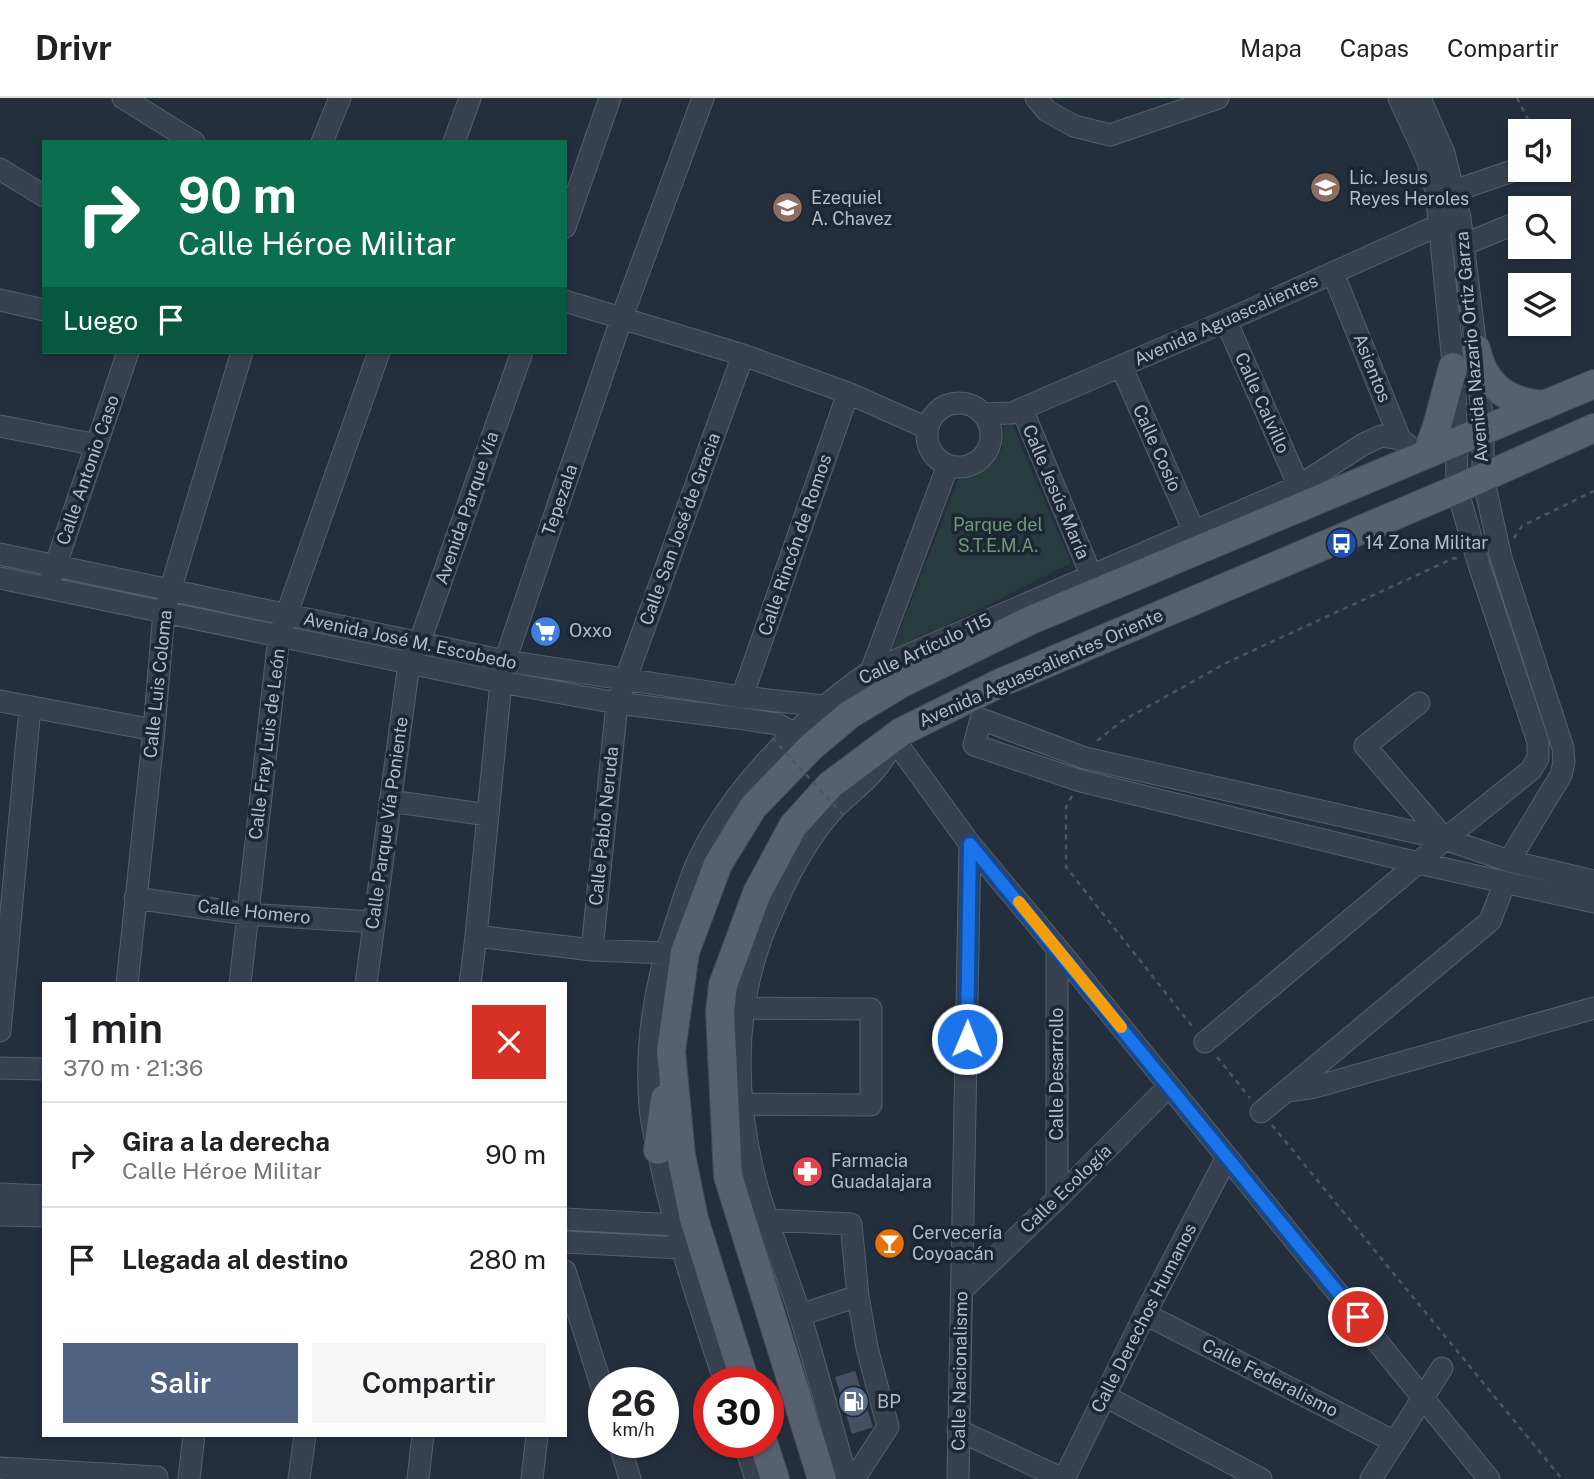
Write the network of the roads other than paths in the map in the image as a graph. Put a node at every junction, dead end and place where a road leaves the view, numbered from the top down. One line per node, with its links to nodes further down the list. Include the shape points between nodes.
1 (123, 98): 10 (street)
2 (340, 98): 11 (street)
3 (470, 98): 12 (street)
4 (610, 98): 18 (street)
5 (703, 98): 26 (street)
6 (1036, 98): 7 (street, via 1047,111 1074,126 1110,135)
7 (1218, 98)
8 (1399, 98): 19 (street, Avenida Nazario Ortiz Garza, via 1430,170)
9 (1420, 98): 15 (street, Avenida Nazario Ortiz Garza, via 1444,153)
10 (191, 140)
11 (323, 140)
12 (455, 140)
13 (0, 169): 16 (street)
14 (1508, 172): 15 (street)
15 (1454, 191): 17 (street, Avenida Nazario Ortiz Garza)
16 (42, 195)
17 (1460, 218): 19 (street, Avenida Aguascalientes); 21 (street, Avenida Nazario Ortiz Garza)
18 (567, 221)
19 (1439, 225): 22 (street, Avenida Aguascalientes); 35 (street, Avenida Nazario Ortiz Garza)
20 (1508, 227): 21 (street)
21 (1463, 244): 28 (street, Avenida Nazario Ortiz Garza)
22 (1334, 273): 27 (street, Avenida Aguascalientes); 48 (street, Asientos)
23 (0, 300): 25 (street)
24 (567, 302): 26 (street)
25 (42, 310)
26 (622, 317): 33 (street); 65 (street, Tepezala)
27 (1226, 321): 34 (street, Avenida Aguascalientes); 51 (street, Calle Calvillo)
28 (1476, 349): 38 (main road, via 1482,369 1502,392 1527,404); 44 (street, Avenida Nazario Ortiz Garza)
29 (127, 354): 47 (street, Calle Antonio Caso)
30 (241, 354): 59 (street, Calle Luis Coloma)
31 (378, 354): 60 (street, Calle Fray Luis de León)
32 (521, 354): 64 (street, Avenida Parque Vía)
33 (743, 355): 37 (street); 68 (street, Calle San José de Gracia)
34 (1121, 366): 39 (street, Avenida Aguascalientes); 53 (street, Calle Cosío)
35 (1453, 367): 46 (street, Avenida Nazario Ortiz Garza); 48 (main road, via 1437,426)
36 (1594, 384): 38 (main road)
37 (848, 393): 42 (street); 70 (street, Calle Rincón de Romos)
38 (1545, 405): 44 (main road)
39 (1017, 411): 40 (street, Avenida Aguascalientes); 45 (street, Avenida Aguascalientes); 56 (street, Calle Jesús María)
40 (984, 414): 42 (street, via 969,404 951,403 936,412); 45 (street)
41 (0, 426): 47 (street)
42 (928, 428): 49 (street, via 933,454)
43 (1594, 428): 50 (main road, Avenida Aguascalientes Oriente)
44 (1483, 430): 46 (main road); 50 (street, Avenida Nazario Ortiz Garza)
45 (991, 437): 49 (street, via 976,462)
46 (1457, 441): 48 (main road); 52 (street, Avenida Nazario Ortiz Garza)
47 (97, 445): 55 (street, Calle Antonio Caso)
48 (1417, 449): 51 (street, Calle Artículo 115, via 1381,436); 61 (main road)
49 (948, 465): 67 (street)
50 (1483, 477): 52 (main road, Avenida Aguascalientes Oriente); 89 (street, Avenida Nazario Ortiz Garza, via 1501,558 1564,762 1562,775)
51 (1299, 486): 53 (street, Calle Artículo 115)
52 (1457, 489): 78 (main road, Avenida Aguascalientes Oriente, via 1000,683); 86 (street, Avenida Nazario Ortiz Garza, via 1538,742 1538,758 1531,769)
53 (1194, 531): 56 (street, Calle Artículo 115)
54 (0, 554): 55 (street, Avenida José M. Escobedo)
55 (56, 566): 58 (street, Calle Antonio Caso); 59 (street, Avenida José M. Escobedo)
56 (1091, 575): 62 (street, Calle Artículo 115)
57 (0, 578): 58 (street, Avenida José M. Escobedo)
58 (48, 587): 59 (street, Avenida José M. Escobedo)
59 (166, 601): 60 (street, Avenida José M. Escobedo); 63 (street, Avenida José M. Escobedo); 76 (street, Calle Luis Coloma)
60 (286, 615): 63 (street, Calle Fray Luis de León); 64 (street, Avenida José M. Escobedo)
61 (1031, 620): 62 (main road); 85 (main road, via 902,683 849,715 753,807)
62 (983, 621): 67 (street, Calle Artículo 115)
63 (279, 636): 66 (street, Avenida José M. Escobedo); 96 (street, Calle Fray Luis de León)
64 (419, 644): 65 (street, Avenida José M. Escobedo); 66 (street, Avenida Parque Vía)
65 (505, 661): 68 (street, Avenida José M. Escobedo); 69 (street, Tepezala)
66 (409, 663): 69 (street, Avenida José M. Escobedo); 82 (street, Calle Parque Vía Poniente)
67 (871, 671): 74 (street, Calle Artículo 115)
68 (625, 680): 70 (street, Avenida José M. Escobedo); 72 (street, Calle San José de Gracia)
69 (500, 682): 72 (street, Avenida José M. Escobedo); 83 (street, Tepezala)
70 (742, 697): 74 (street, Avenida José M. Escobedo)
71 (0, 701): 75 (street)
72 (617, 703): 77 (street, Avenida José M. Escobedo, via 777,724); 100 (street, Calle Pablo Neruda)
73 (1419, 704): 86 (street, via 1365,746)
74 (824, 706): 77 (street, Calle Artículo 115)
75 (30, 708): 76 (street); 108 (street)
76 (153, 730): 94 (street, Calle Luis Coloma)
77 (794, 733): 80 (street, Calle Artículo 115)
78 (893, 738): 84 (main road, Avenida Aguascalientes Oriente, via 830,785); 87 (street); 91 (street, via 872,773 832,811)
79 (1085, 758): 81 (street); 81 (street, via 981,719 974,745); 86 (street)
80 (750, 780): 85 (main road); 88 (street, Calle Artículo 115)
81 (1081, 781): 90 (street)
82 (390, 802): 83 (street); 97 (street, Calle Parque Vía Poniente)
83 (488, 815): 98 (street, Tepezala)
84 (793, 826): 91 (main road); 106 (main road, Avenida Aguascalientes Oriente, via 757,892)
85 (735, 835): 88 (main road); 110 (main road, via 718,864 685,952)
86 (1445, 839): 89 (street); 90 (street)
87 (970, 844): 99 (street); 130 (street, Calle Nacionalismo)
88 (707, 846): 101 (street, Calle Artículo 115)
89 (1509, 861): 92 (street)
90 (1418, 863): 93 (street); 109 (street)
91 (789, 876): 106 (street)
92 (1594, 881)
93 (1505, 883): 95 (street); 114 (street, via 1489,921)
94 (135, 898): 96 (street, Calle Homero); 102 (street, Calle Luis Coloma)
95 (1594, 902)
96 (247, 914): 97 (street, Calle Homero); 103 (street, Calle Fray Luis de León)
97 (374, 922): 104 (street, Calle Parque Vía Poniente)
98 (476, 936): 100 (street); 105 (street, Tepezala)
99 (1057, 948): 113 (street); 121 (street, Calle Desarrollo)
100 (592, 950): 101 (street)
101 (665, 953): 117 (street, Calle Artículo 115, via 648,1068)
102 (127, 982)
103 (240, 982)
104 (366, 982)
105 (470, 982)
106 (729, 1002): 115 (main road); 115 (street, via 871,1009 871,1105); 158 (main road, Avenida Aguascalientes Oriente, via 728,1176)
107 (1594, 1008): 114 (street)
108 (0, 1031)
109 (1205, 1042)
110 (672, 1063): 117 (main road); 136 (main road, via 681,1154 694,1219)
111 (0, 1068): 112 (street)
112 (42, 1069)
113 (1170, 1087): 118 (street); 121 (street, Calle Ecología)
114 (1288, 1091): 116 (street)
115 (741, 1098): 125 (street, via 744,1130)
116 (1261, 1112)
117 (658, 1150): 126 (street, Calle Artículo 115)
118 (1227, 1157): 132 (street, Calle Derechos Humanos); 139 (street)
119 (0, 1194): 120 (street)
120 (42, 1196)
121 (1057, 1199): 130 (street, Calle Ecología)
122 (0, 1215): 123 (street)
123 (42, 1216)
124 (567, 1219): 126 (street)
125 (768, 1220): 131 (street, via 851,1224); 133 (street)
126 (675, 1225): 128 (street)
127 (567, 1242): 128 (street)
128 (681, 1248): 135 (street)
129 (567, 1277): 134 (street)
130 (962, 1290): 140 (street, Calle Nacionalismo)
131 (858, 1296): 133 (street); 160 (street, via 888,1427)
132 (1145, 1314): 138 (street, Calle Derechos Humanos); 145 (street, Calle Federalismo)
133 (800, 1315): 159 (street)
134 (595, 1367)
135 (719, 1367)
136 (740, 1367)
137 (1443, 1368): 139 (street)
138 (1105, 1396): 162 (street, Calle Derechos Humanos); 163 (street)
139 (1424, 1398): 145 (street); 165 (street)
140 (958, 1430): 161 (street, Calle Nacionalismo); 162 (street)
141 (194, 1437): 151 (street)
142 (305, 1437): 152 (street)
143 (423, 1437): 153 (street)
144 (537, 1437): 154 (street)
145 (1395, 1441): 164 (street)
146 (624, 1458): 155 (street)
147 (749, 1458): 156 (street)
148 (768, 1458): 157 (main road)
149 (0, 1468): 150 (street)
150 (157, 1477)
151 (188, 1479)
152 (299, 1479)
153 (418, 1479)
154 (532, 1479)
155 (630, 1479)
156 (756, 1479)
157 (775, 1479)
158 (822, 1479)
159 (847, 1479)
160 (854, 1479)
161 (958, 1479)
162 (1063, 1479)
163 (1261, 1479)
164 (1371, 1479)
165 (1489, 1479)

